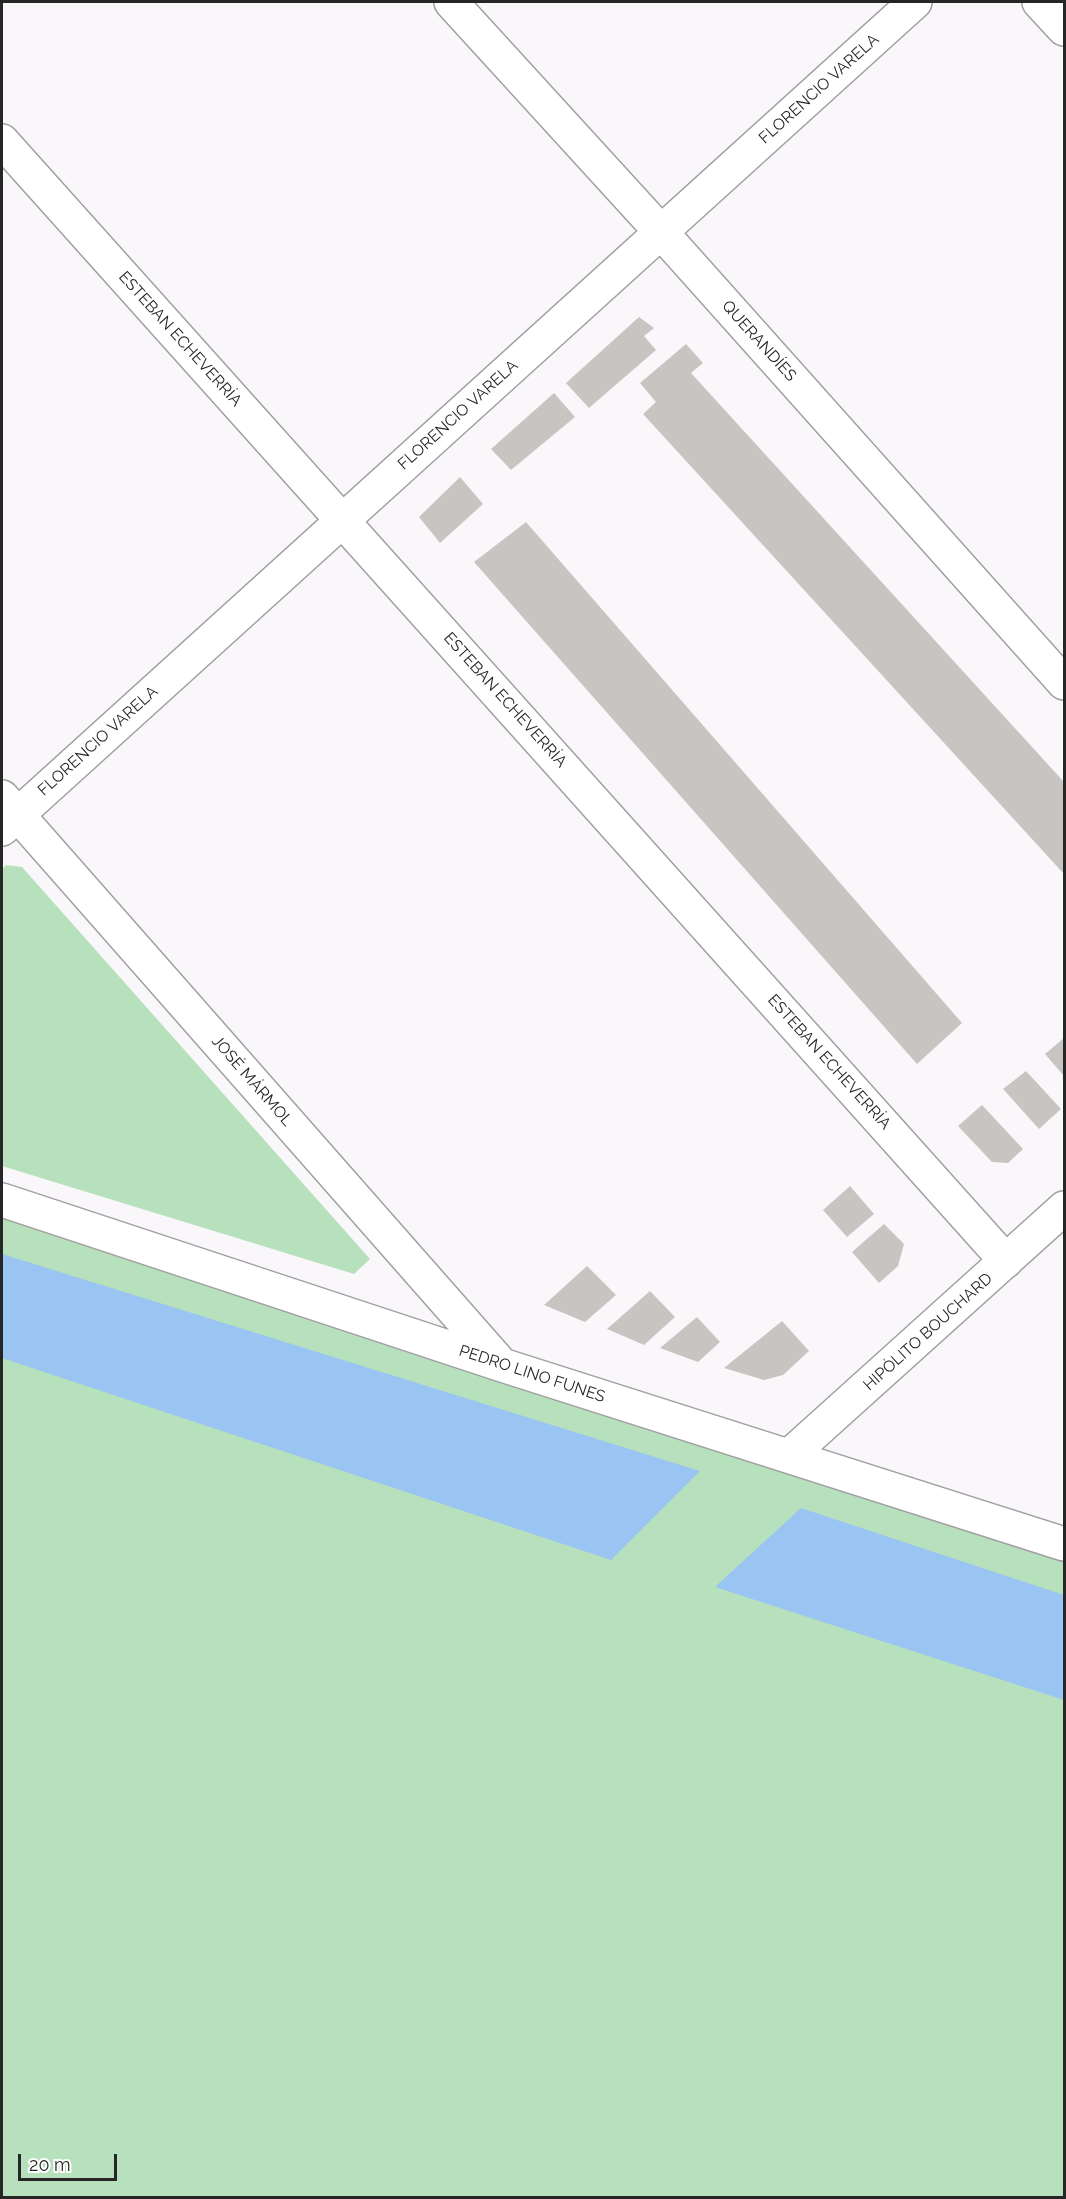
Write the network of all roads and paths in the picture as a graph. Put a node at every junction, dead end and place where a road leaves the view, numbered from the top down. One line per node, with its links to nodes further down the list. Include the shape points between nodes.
1 (451, 2): 6 (street, QUERANDÍES)
2 (915, 2): 6 (street, FLORENCIO VARELA)
3 (1040, 2): 4 (street)
4 (1065, 29)
5 (2, 141): 7 (street, ESTEBAN ECHEVERRÍA)
6 (661, 232): 7 (street, FLORENCIO VARELA); 8 (street, QUERANDÍES)
7 (343, 520): 9 (street, FLORENCIO VARELA); 12 (street, ESTEBAN ECHEVERRÍA)
8 (1065, 683)
9 (7, 814): 13 (street, JOSÉ MÁRMOL)
10 (2, 1200): 13 (street, PEDRO LINO FUNES)
11 (1065, 1208): 12 (street, HIPÓLITO BOUCHARD)
12 (1006, 1261): 14 (street, HIPÓLITO BOUCHARD)
13 (502, 1365): 14 (street, PEDRO LINO FUNES)
14 (790, 1455): 15 (street, PEDRO LINO FUNES)
15 (1065, 1544)

